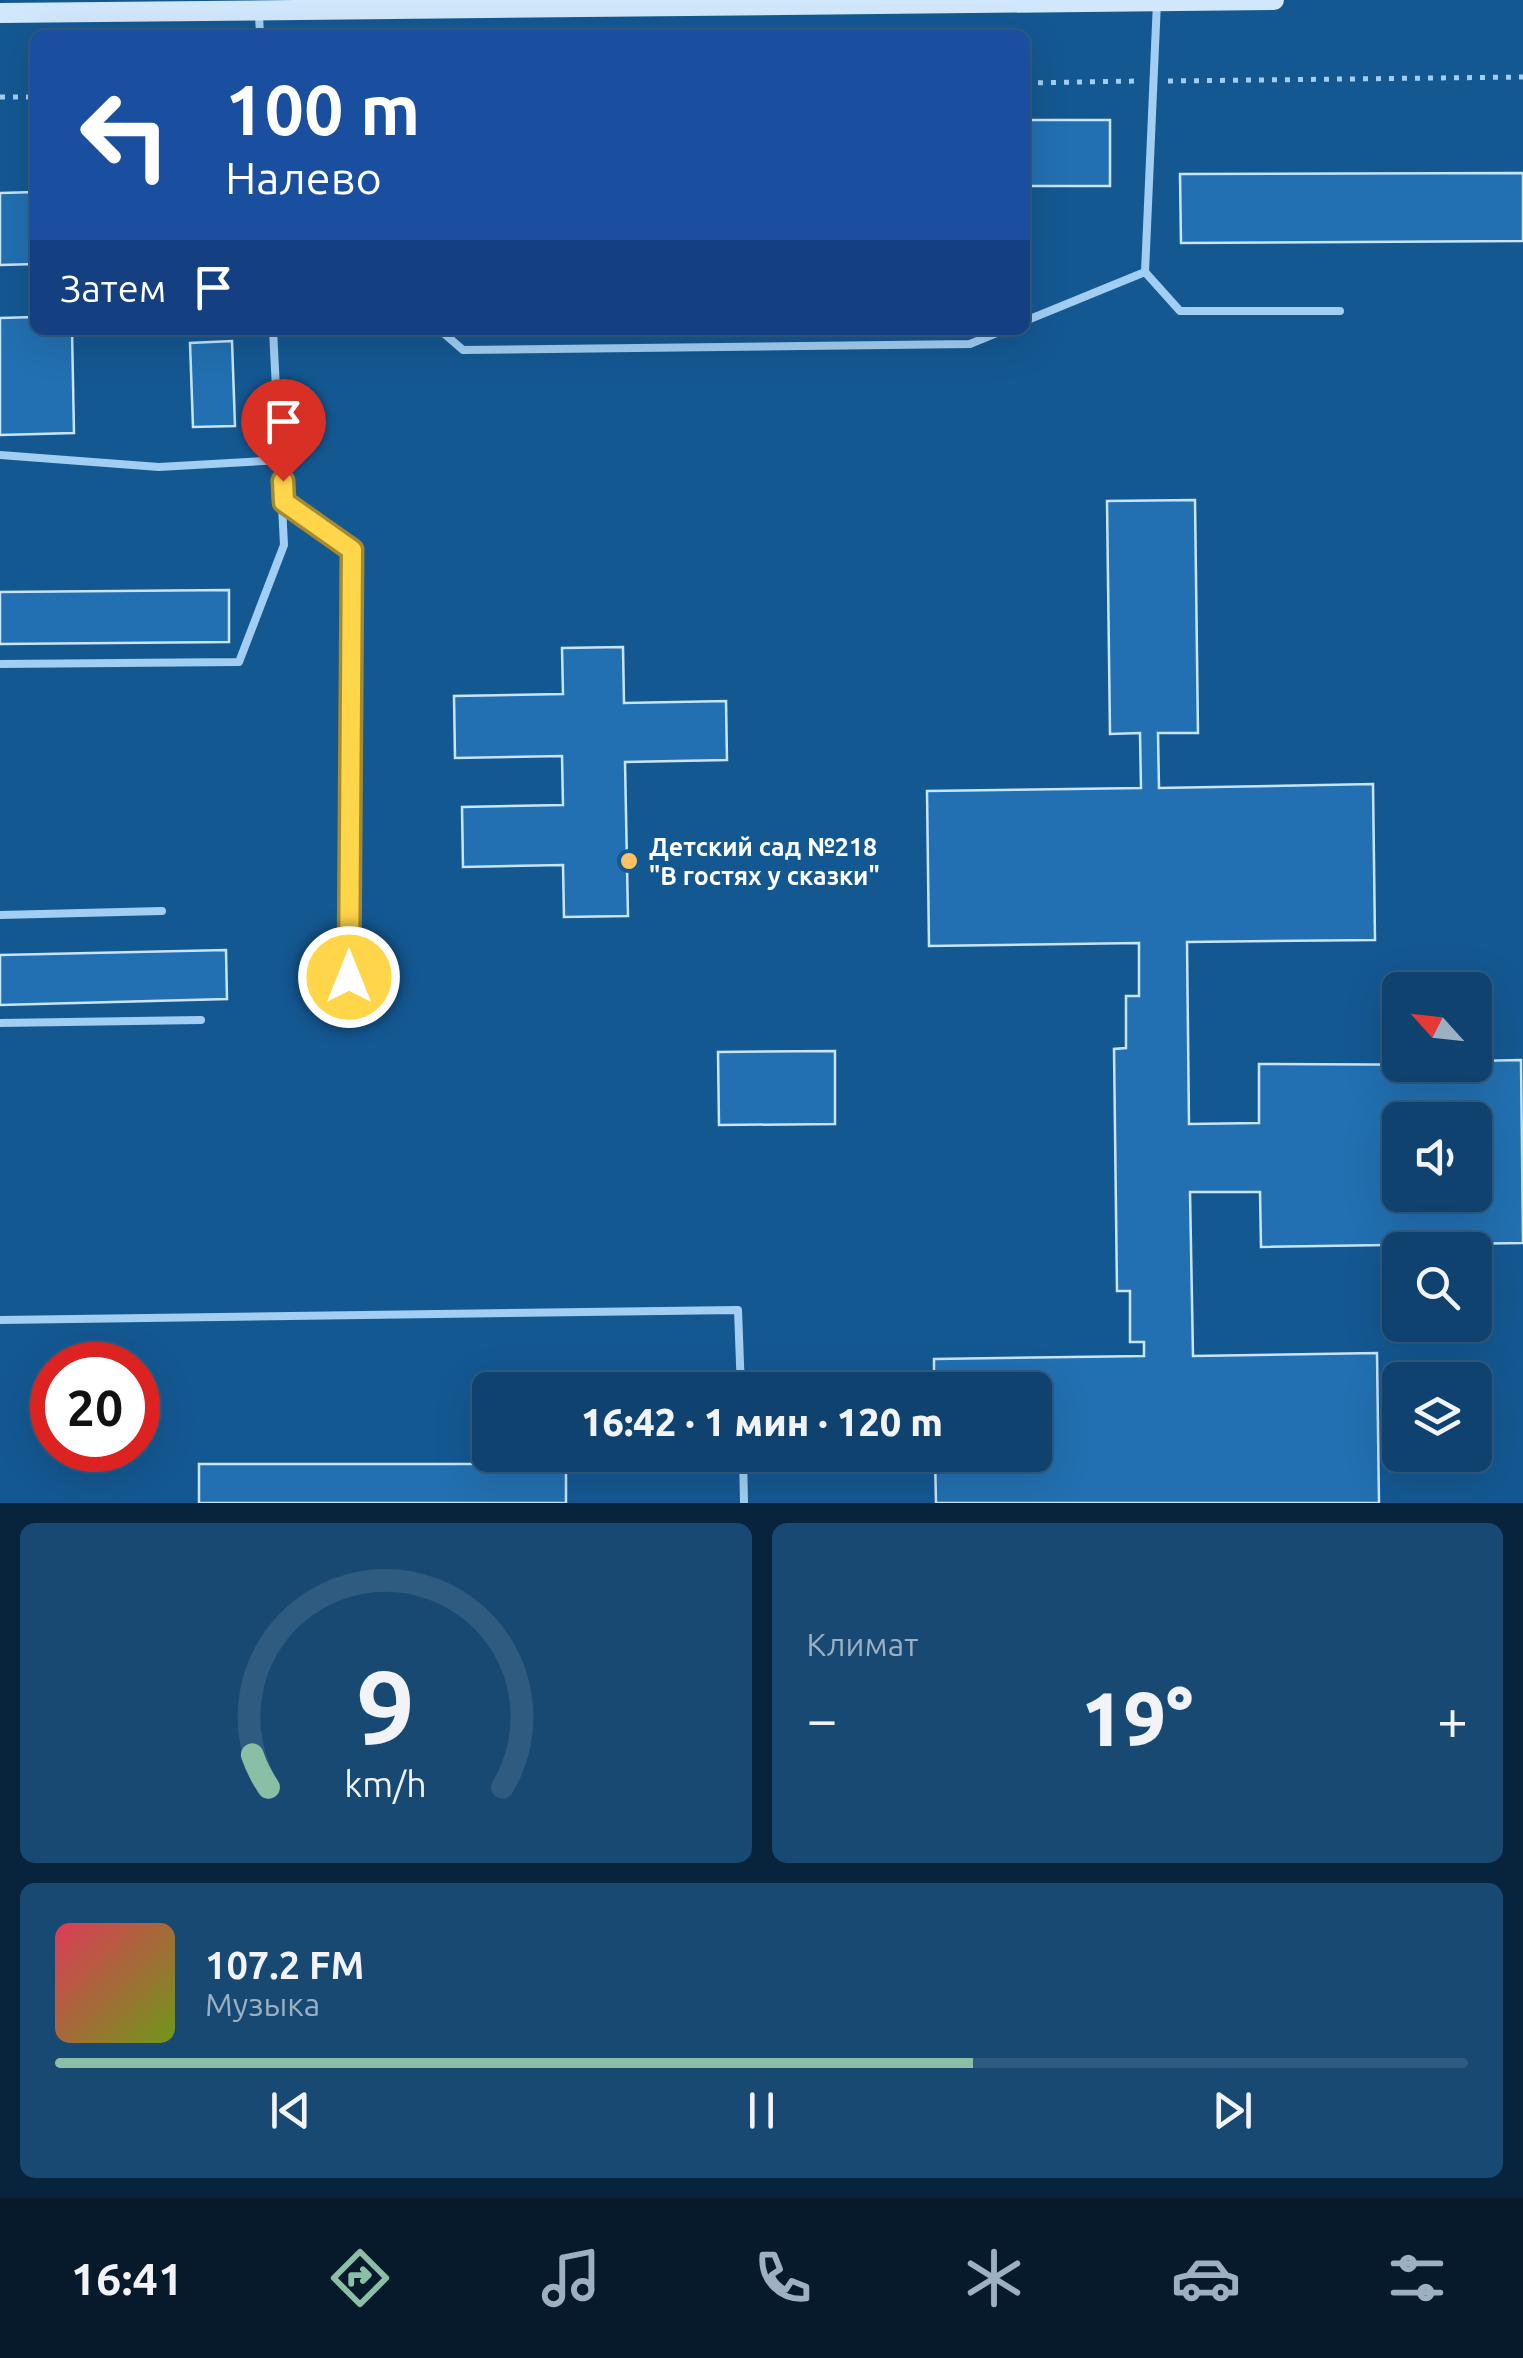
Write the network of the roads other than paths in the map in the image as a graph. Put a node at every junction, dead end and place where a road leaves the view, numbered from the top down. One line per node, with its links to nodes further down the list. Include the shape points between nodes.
1 (1274, 0): 2 (street)
2 (1157, 2): 3 (street); 6 (lane)
3 (258, 10): 4 (street); 5 (lane)
4 (0, 13)
5 (260, 30)
6 (1145, 272): 7 (lane, via 1180,311); 8 (lane)
7 (1340, 310)
8 (1030, 320)
9 (273, 335): 13 (lane)
10 (446, 335): 11 (lane, via 463,350 970,344)
11 (992, 335)
12 (0, 456): 13 (lane, via 159,467)
13 (282, 460): 14 (lane)
14 (284, 502): 15 (lane, via 284,545 238,662); 18 (lane, via 352,550)
15 (0, 664)
16 (162, 911): 17 (lane)
17 (0, 915)
18 (349, 977)
19 (201, 1020): 20 (lane)
20 (0, 1023)
21 (0, 1320): 22 (lane, via 738,1310)
22 (740, 1372)
23 (743, 1472): 24 (lane)
24 (744, 1503)

